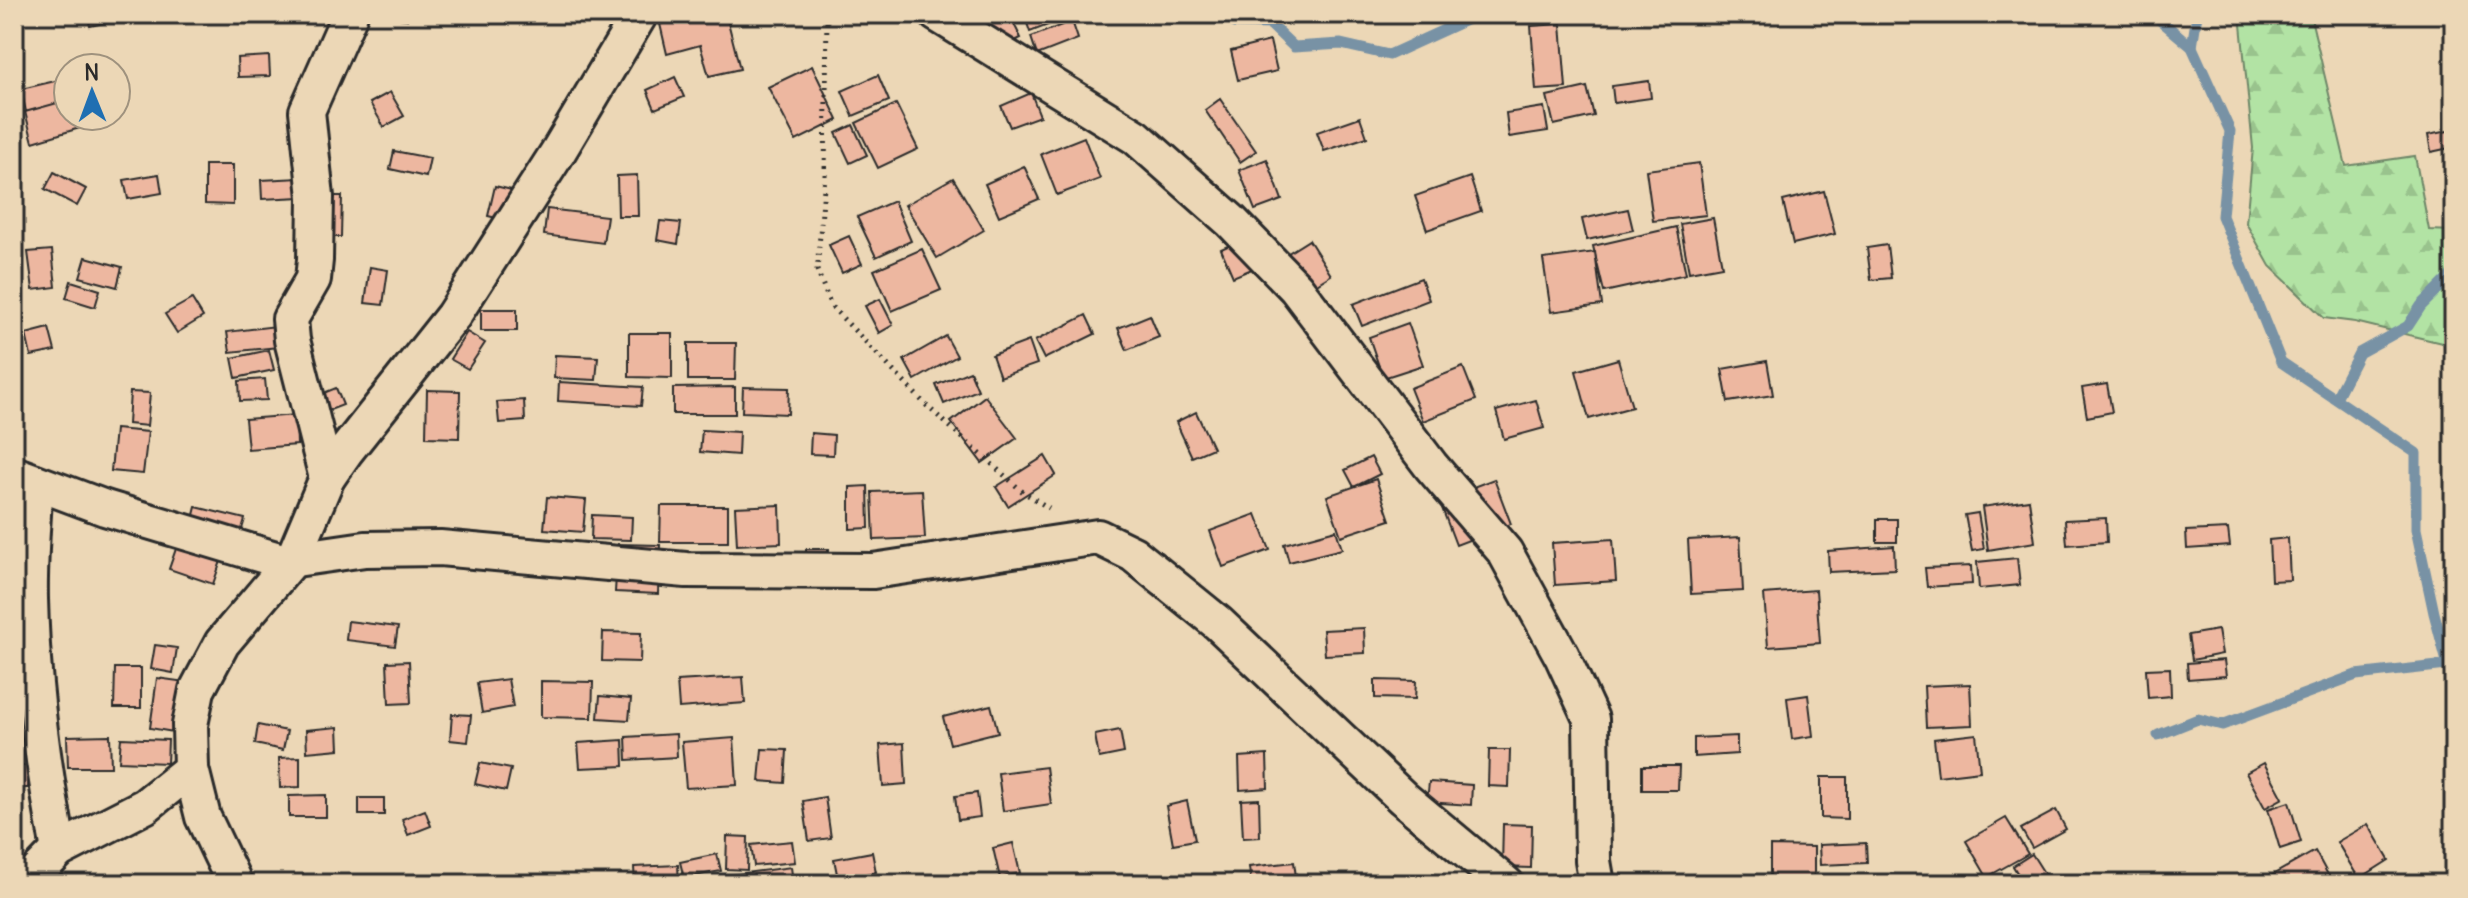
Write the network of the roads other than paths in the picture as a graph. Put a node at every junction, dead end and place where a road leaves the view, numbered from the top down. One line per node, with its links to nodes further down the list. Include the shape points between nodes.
1 (350, 14): 5 (street, via 307,111 316,197 315,260 313,279 290,319)
2 (640, 14): 5 (street, via 453,316)
3 (937, 14): 12 (street, via 1136,137 1231,221 1296,288 1431,466 1505,552 1591,719)
4 (25, 478): 6 (street, via 228,547); 8 (street, via 34,677)
5 (327, 478): 6 (street)
6 (293, 559): 7 (street, via 222,643 197,690 190,725); 11 (street, via 365,549 440,548 686,570 873,571 1098,537 1133,554 1218,623 1403,798)
7 (191, 769): 8 (street, via 145,806); 10 (street, via 203,817)
8 (59, 850): 9 (street)
9 (26, 884)
10 (235, 884)
11 (1506, 884)
12 (1597, 884)

